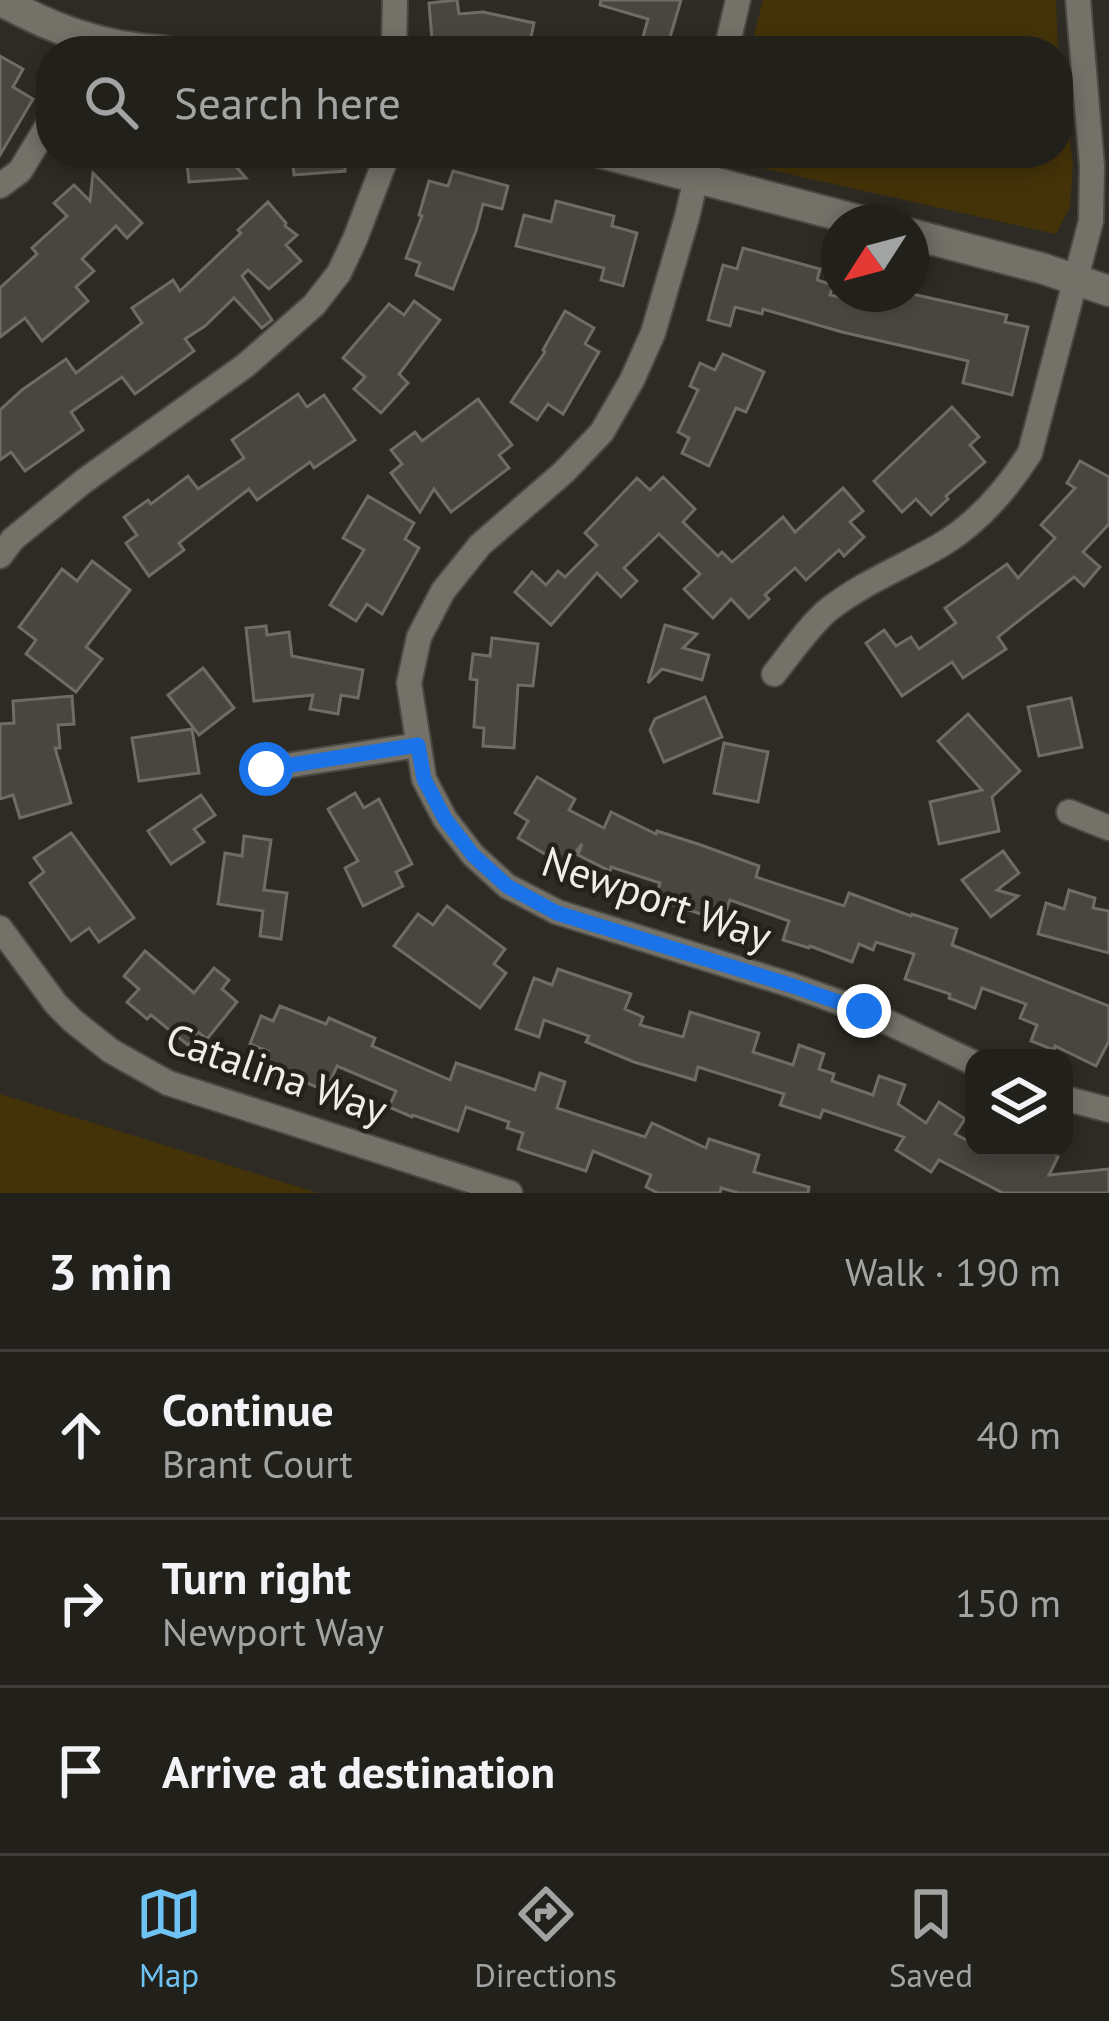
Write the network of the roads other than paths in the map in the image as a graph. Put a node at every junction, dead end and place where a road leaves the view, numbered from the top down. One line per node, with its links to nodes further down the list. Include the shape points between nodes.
1 (0, 0): 5 (street)
2 (395, 0): 6 (street)
3 (738, 0): 7 (street)
4 (1078, 0): 15 (street, via 1092,166 1091,221)
5 (68, 36)
6 (394, 36)
7 (730, 36)
8 (36, 145): 12 (street)
9 (382, 168): 17 (street, via 347,256 314,305 246,365 84,481)
10 (697, 168): 19 (street, Newport Way, via 653,333 602,432 480,545 442,591 419,637 410,682)
11 (707, 168): 13 (street)
12 (0, 186)
13 (821, 207)
14 (929, 239): 15 (street)
15 (1076, 279): 16 (street); 18 (street, via 1030,453 1012,482 944,543 824,613)
16 (1109, 291)
17 (0, 556)
18 (774, 674)
19 (418, 745): 20 (street); 24 (street, Newport Way, via 424,779 445,819 507,886 557,913 864,1011)
20 (266, 769)
21 (1069, 812): 22 (street)
22 (1109, 828)
23 (0, 928): 27 (street, Catalina Way, via 73,1021 168,1083)
24 (965, 1059)
25 (1073, 1100): 26 (street)
26 (1109, 1110)
27 (510, 1193)

